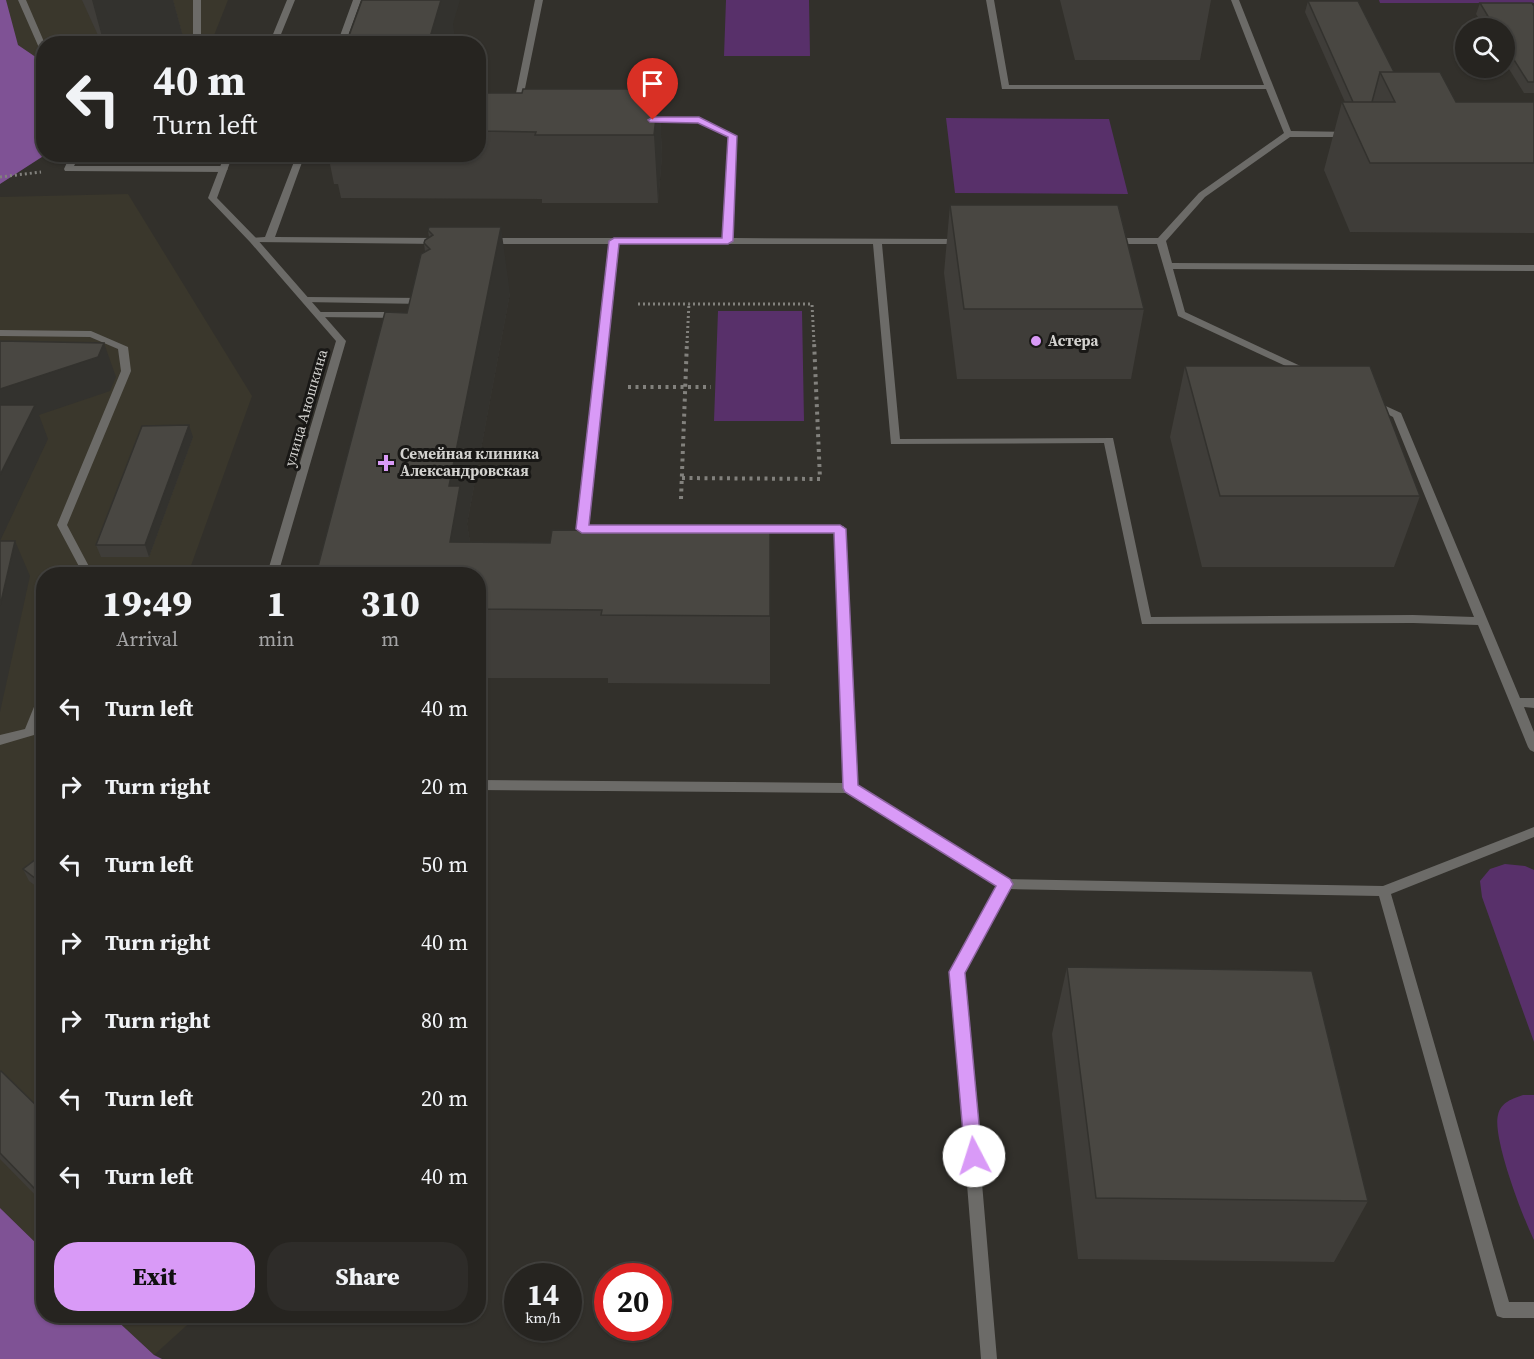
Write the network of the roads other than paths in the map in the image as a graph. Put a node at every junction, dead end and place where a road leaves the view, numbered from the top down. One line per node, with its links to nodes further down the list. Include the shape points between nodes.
1 (22, 0): 8 (street)
2 (196, 0): 9 (street)
3 (291, 0): 10 (street)
4 (357, 0): 11 (street)
5 (539, 0): 13 (street)
6 (990, 0): 12 (street, via 1005,87)
7 (1235, 0): 12 (street)
8 (38, 36)
9 (197, 36)
10 (276, 36)
11 (344, 36)
12 (1270, 87): 15 (street)
13 (514, 120)
14 (630, 120): 26 (street, via 699,120 733,136)
15 (1288, 134): 16 (street); 30 (street, via 1202,195)
16 (1358, 134)
17 (72, 162): 20 (street, via 68,170)
18 (226, 162): 20 (street, улица Аношкина)
19 (298, 162): 22 (street)
20 (224, 169): 21 (street, улица Аношкина, via 212,198)
21 (253, 240): 22 (street); 33 (street, улица Аношкина)
22 (269, 240): 23 (street)
23 (448, 241)
24 (472, 241): 25 (street)
25 (614, 241): 26 (street); 49 (street, via 582,529 840,529)
26 (728, 241): 27 (street)
27 (877, 241): 28 (street); 42 (street, via 895,442 1109,440 1146,621)
28 (972, 241)
29 (1102, 241): 30 (street)
30 (1161, 241): 31 (street)
31 (1167, 266): 32 (street); 38 (street, via 1181,314)
32 (1534, 268)
33 (306, 300): 34 (street); 35 (street, улица Аношкина)
34 (438, 301)
35 (318, 315): 36 (street); 41 (street, улица Аношкина, via 341,341)
36 (411, 315)
37 (0, 333): 40 (street, via 91,334 123,347 126,371 62,525)
38 (1310, 375)
39 (1364, 400): 42 (street, via 1397,415)
40 (84, 567)
41 (275, 567)
42 (1483, 621): 43 (street)
43 (1514, 702): 44 (street); 47 (street)
44 (1534, 703)
45 (36, 717): 46 (street, via 30,732)
46 (0, 740)
47 (1534, 747)
48 (486, 785): 49 (street)
49 (850, 788): 51 (street)
50 (1534, 832): 52 (street)
51 (1005, 884): 52 (street); 54 (street, via 957,972)
52 (1384, 891): 53 (street, via 1503,1310)
53 (1534, 1310)
54 (989, 1359)

